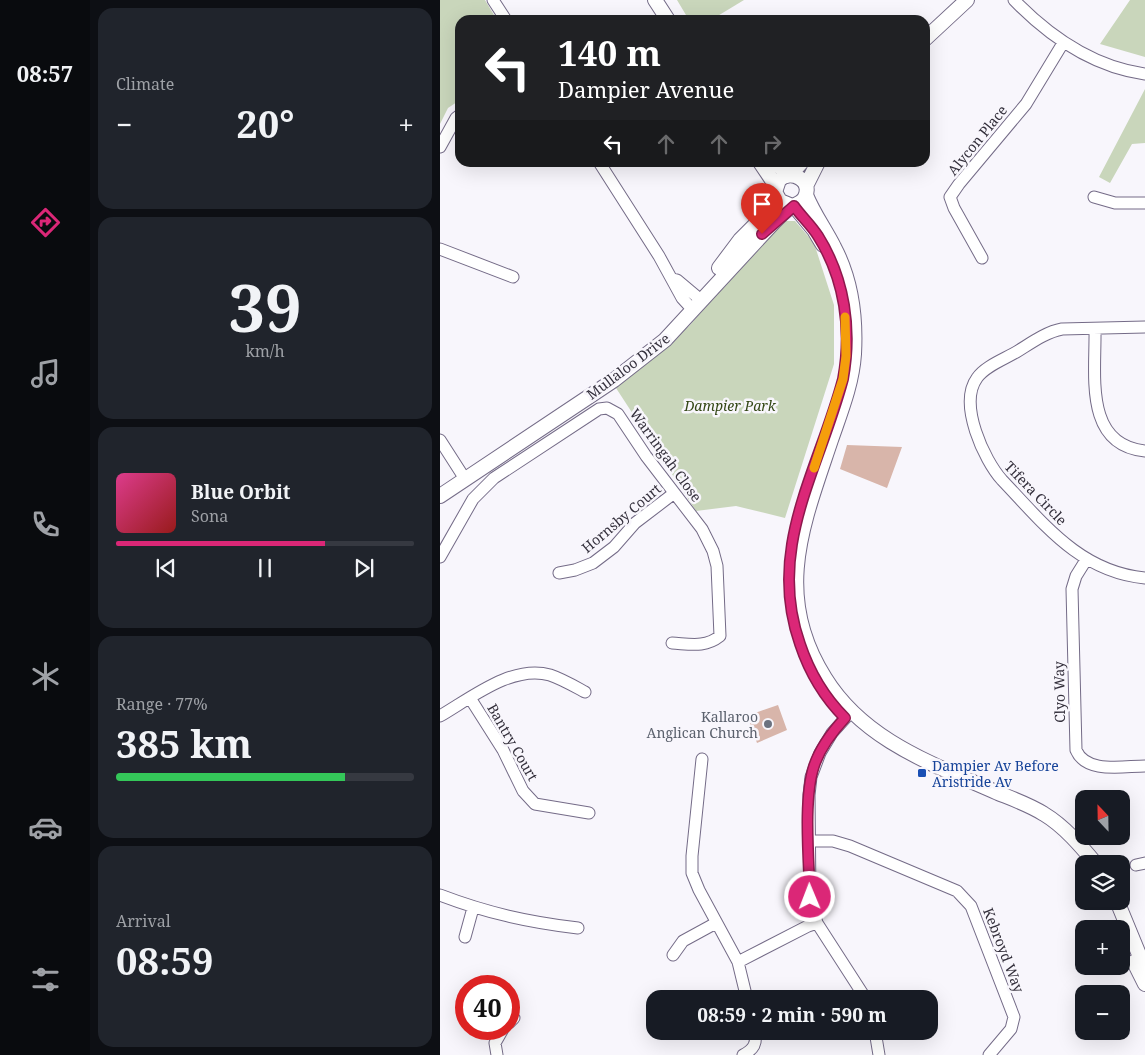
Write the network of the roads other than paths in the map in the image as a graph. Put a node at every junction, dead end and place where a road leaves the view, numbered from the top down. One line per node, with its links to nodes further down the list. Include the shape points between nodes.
1 (493, 0): 7 (street)
2 (655, 0): 8 (main road)
3 (664, 0): 9 (main road)
4 (954, 0): 10 (main road)
5 (967, 0): 11 (main road)
6 (1014, 0): 12 (street)
7 (503, 15)
8 (665, 15)
9 (674, 15)
10 (930, 24)
11 (930, 34)
12 (1063, 43): 13 (street, via 1104,62); 28 (street, Alycon Place, via 1026,104 950,198)
13 (1145, 74)
14 (455, 120): 15 (street)
15 (440, 147)
16 (602, 167): 30 (street, via 673,279 676,290)
17 (763, 167): 22 (main road)
18 (780, 167): 21 (main road)
19 (797, 167): 21 (main road)
20 (816, 167): 23 (main road)
21 (789, 175): 22 (main road, via 781,179); 23 (main road, via 800,178)
22 (776, 190): 26 (main road, via 782,203); 30 (main road, Mullaloo Drive, via 760,220 743,236)
23 (806, 191): 26 (main road, via 800,203); 46 (main road, via 846,273 854,352 846,395 798,546 795,586 799,616 810,651)
24 (1094, 197): 25 (street, via 1115,203)
25 (1145, 203)
26 (793, 206): 30 (main road, Mullaloo Drive); 46 (main road, via 819,237 834,268 842,293 847,339 839,394 794,529 788,560 789,602 805,660 826,695)
27 (440, 249): 29 (street)
28 (982, 258)
29 (513, 276)
30 (695, 303): 35 (main road, Mullaloo Drive, via 665,340 643,358)
31 (1145, 327): 32 (street, Tifera Circle)
32 (1095, 329): 34 (street, via 1099,416 1109,433 1125,447); 40 (street, Tifera Circle, via 1055,330 1036,340 977,377 970,398 978,437 995,472 1059,538)
33 (440, 440): 35 (street)
34 (1145, 451)
35 (463, 475): 36 (main road, Mullaloo Drive); 38 (main road, Mullaloo Drive)
36 (440, 486)
37 (674, 494): 39 (street, Warringah Close, via 618,414 607,408 598,409 494,478 473,499); 41 (street, Hornsby Court, via 635,523 614,547 593,563); 43 (street, Warringah Close, via 702,529 713,550 721,623 720,636 713,642 703,645)
38 (440, 496)
39 (440, 556)
40 (1086, 560): 42 (street, Tifera Circle, via 1124,576); 49 (street, Clyo Way, via 1072,589 1076,750 1083,760 1094,766)
41 (559, 573)
42 (1145, 578)
43 (672, 643)
44 (586, 692): 45 (street, via 550,675 529,672 506,678)
45 (470, 698): 47 (street); 50 (street, Bantry Court, via 503,750 523,791 535,804)
46 (848, 715): 51 (street, via 826,743 815,764 811,777); 52 (main road, via 868,738 889,751 1033,817 1060,836); 53 (main road, via 893,744 1044,814)
47 (440, 716)
48 (702, 759): 57 (street, via 692,873)
49 (1145, 766)
50 (588, 813)
51 (809, 841): 58 (street, via 810,897); 74 (street, Kebroyd Way, via 833,841 850,846 957,891 971,906 1014,1017 1011,1029)
52 (1078, 855)
53 (1088, 855)
54 (440, 894): 55 (street)
55 (473, 908): 59 (street, via 528,922); 60 (street)
56 (1121, 910): 64 (main road)
57 (716, 923): 62 (street, via 683,941); 63 (street)
58 (817, 923): 63 (street); 67 (street)
59 (578, 928)
60 (465, 937)
61 (1130, 950): 65 (main road)
62 (673, 955)
63 (738, 962): 66 (street)
64 (1145, 969)
65 (1145, 984)
66 (745, 990)
67 (860, 990)
68 (496, 1040): 71 (street)
69 (756, 1040): 72 (street, via 752,1050)
70 (876, 1040): 73 (street)
71 (496, 1055)
72 (743, 1055)
73 (879, 1055)
74 (989, 1055)

